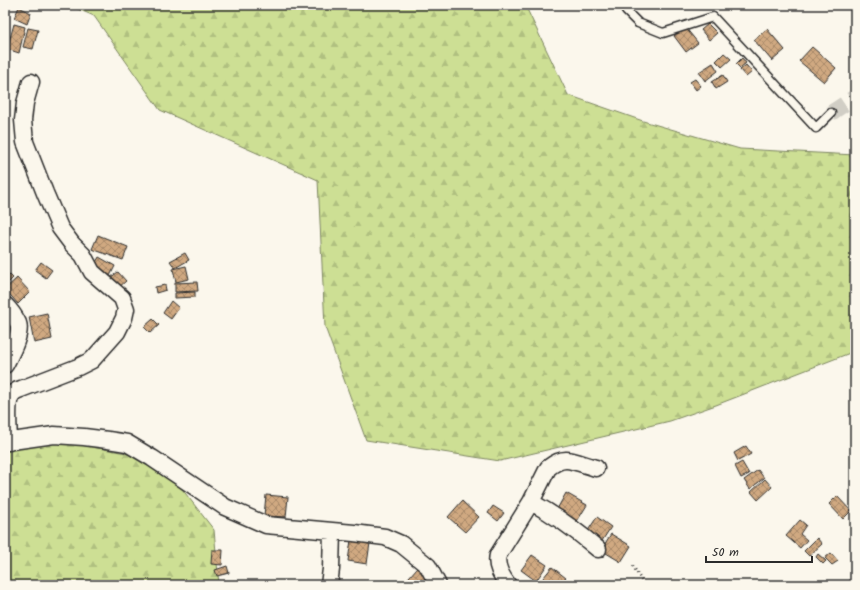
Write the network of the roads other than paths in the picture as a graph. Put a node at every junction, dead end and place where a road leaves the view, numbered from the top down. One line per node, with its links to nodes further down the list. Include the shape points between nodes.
1 (627, 5): 3 (lane, via 626,11 638,23 663,33 713,17 816,128)
2 (31, 82): 6 (street, via 22,120 26,142 45,193 60,228 83,254 92,272 122,298 126,309 117,332 92,360 10,396)
3 (831, 113)
4 (5, 305): 5 (street, via 18,324 19,332)
5 (5, 365)
6 (7, 442): 9 (street, via 54,435 127,443 225,507 266,525)
7 (596, 468): 8 (street, via 566,460 552,465)
8 (531, 502): 10 (street, via 578,532); 13 (street, via 496,560)
9 (332, 531): 11 (street, via 332,568); 12 (street, via 385,537 401,544 428,566)
10 (598, 549)
11 (329, 585)
12 (438, 585)
13 (508, 585)

